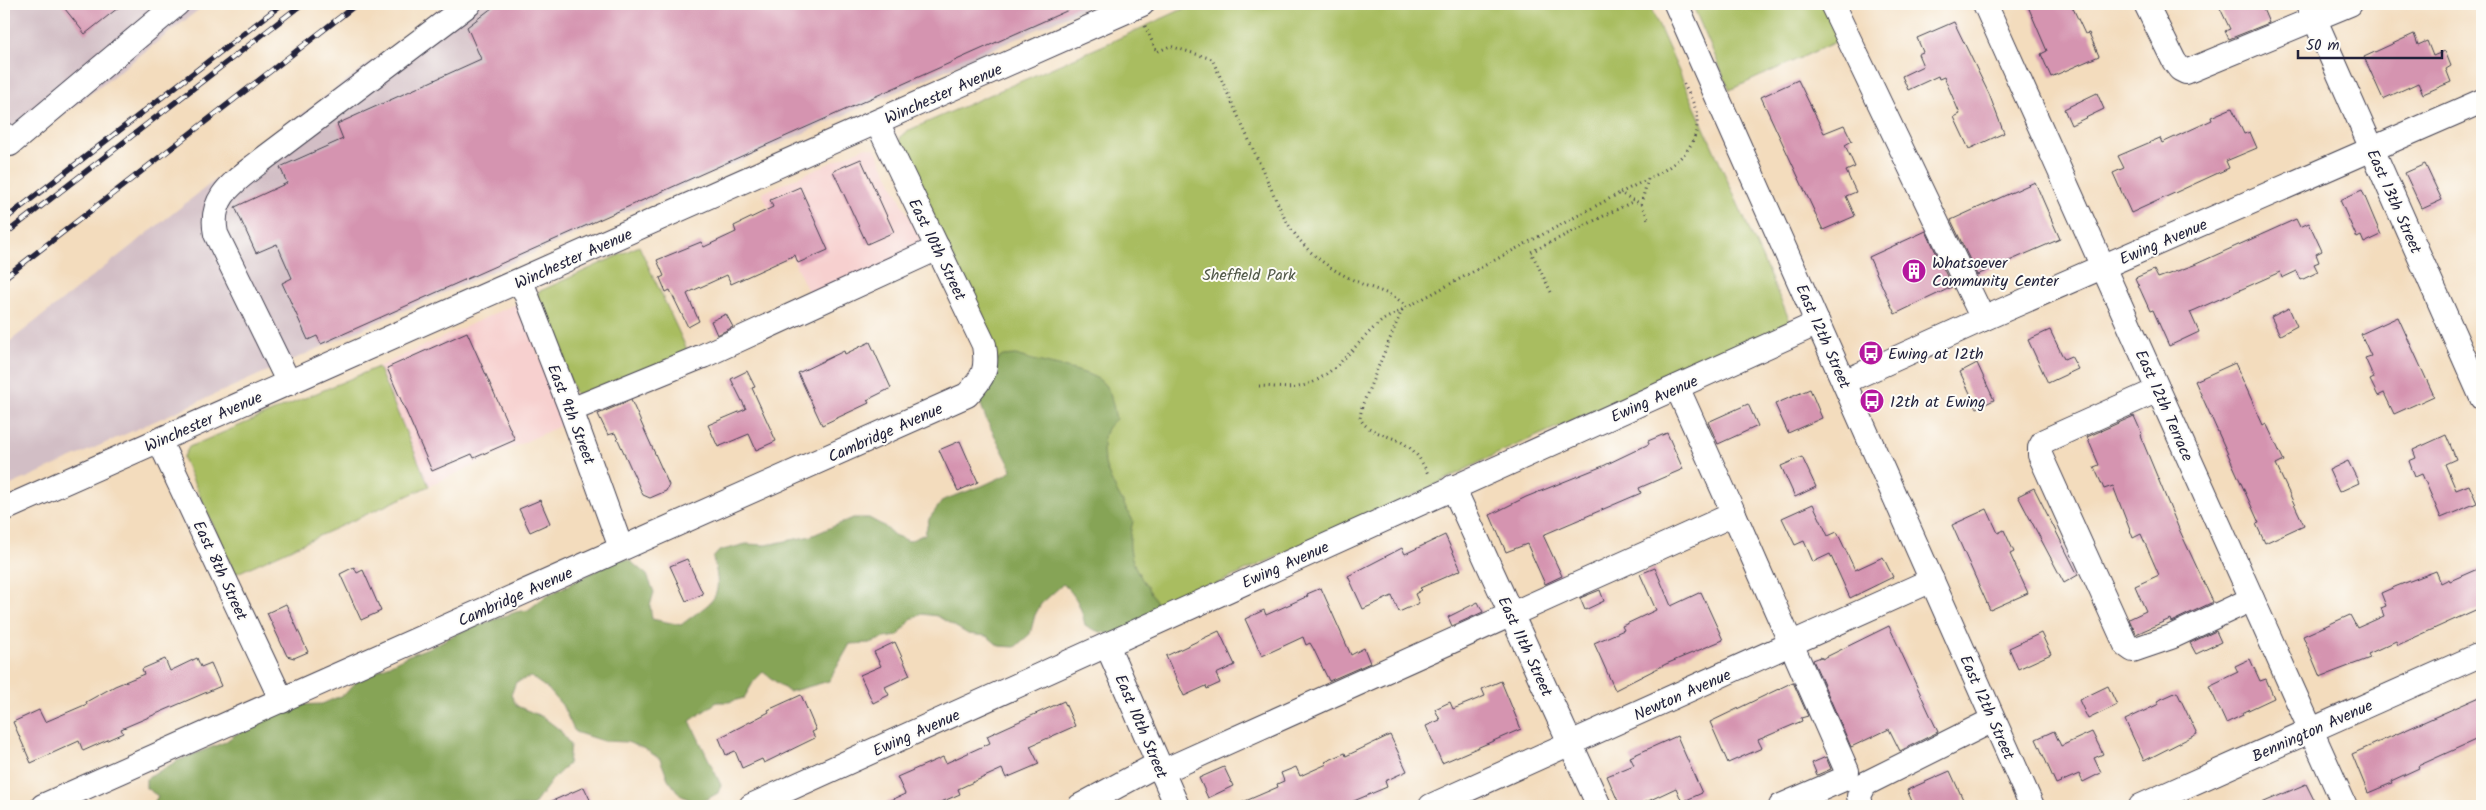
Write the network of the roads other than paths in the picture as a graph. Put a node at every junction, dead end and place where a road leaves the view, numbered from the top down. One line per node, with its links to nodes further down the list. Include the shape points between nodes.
1 (177, 4): 12 (street)
2 (469, 4): 21 (street, via 262,160 231,186 218,202 214,222 216,234)
3 (1676, 4): 18 (street, East 12th Street)
4 (1832, 4): 17 (street)
5 (1985, 4): 15 (street, East 12th Terrace)
6 (2146, 4): 9 (street, via 2174,61 2186,72)
7 (2350, 4): 9 (street)
8 (1139, 5): 11 (street, Winchester Avenue)
9 (2311, 12): 13 (street, East 13th Street)
10 (2482, 101): 13 (street, Ewing Avenue)
11 (877, 122): 14 (street, East 10th Street); 16 (street, Winchester Avenue)
12 (6, 143)
13 (2373, 150): 15 (street, Ewing Avenue); 24 (street, East 13th Street)
14 (938, 248): 19 (street, East 10th Street, via 984,345 987,362); 25 (street, via 703,356)
15 (2102, 267): 17 (street, Ewing Avenue); 23 (street, East 12th Terrace)
16 (521, 281): 21 (street, Winchester Avenue); 25 (street, East 9th Street)
17 (1983, 319): 20 (street, Ewing Avenue)
18 (1818, 323): 20 (street, East 12th Street); 22 (street, Ewing Avenue)
19 (982, 379): 30 (street, Cambridge Avenue, via 967,395)
20 (1844, 382): 31 (street, East 12th Street)
21 (289, 383): 26 (street, Winchester Avenue)
22 (1677, 387): 27 (street, Ewing Avenue); 29 (street)
23 (2158, 390): 32 (street, East 12th Terrace); 32 (street, via 2044,441 2040,455 2053,487 2126,645 2133,650 2171,638)
24 (2482, 398)
25 (571, 410): 30 (street, East 9th Street)
26 (159, 440): 28 (street, Winchester Avenue); 37 (street, East 8th Street)
27 (1442, 484): 33 (street, East 11th Street); 35 (street, Ewing Avenue)
28 (4, 510)
29 (1734, 514): 33 (street); 34 (street)
30 (621, 548): 37 (street, Cambridge Avenue)
31 (1932, 580): 34 (street, Newton Avenue); 38 (street, East 12th Street)
32 (2252, 599): 39 (street, East 12th Terrace)
33 (1511, 613): 40 (street, East 11th Street); 41 (street)
34 (1791, 644): 40 (street, Newton Avenue); 48 (street, via 1846,771 1846,778)
35 (1107, 645): 41 (street, East 10th Street); 43 (street, Ewing Avenue)
36 (2482, 654): 39 (street, Bennington Avenue)
37 (282, 701): 42 (street, Cambridge Avenue)
38 (1994, 720): 49 (street, via 1866,784 1858,796); 50 (street, East 12th Street)
39 (2312, 730): 51 (street, Bennington Avenue); 52 (street, East 12th Terrace)
40 (1572, 744): 46 (street, Newton Avenue); 47 (street, East 11th Street)
41 (1160, 768): 44 (street); 45 (street, East 10th Street)
42 (43, 806)
43 (753, 806)
44 (1080, 806)
45 (1177, 806)
46 (1431, 806)
47 (1599, 806)
48 (1781, 806)
49 (1861, 806)
50 (2032, 806)
51 (2141, 806)
52 (2345, 806)

